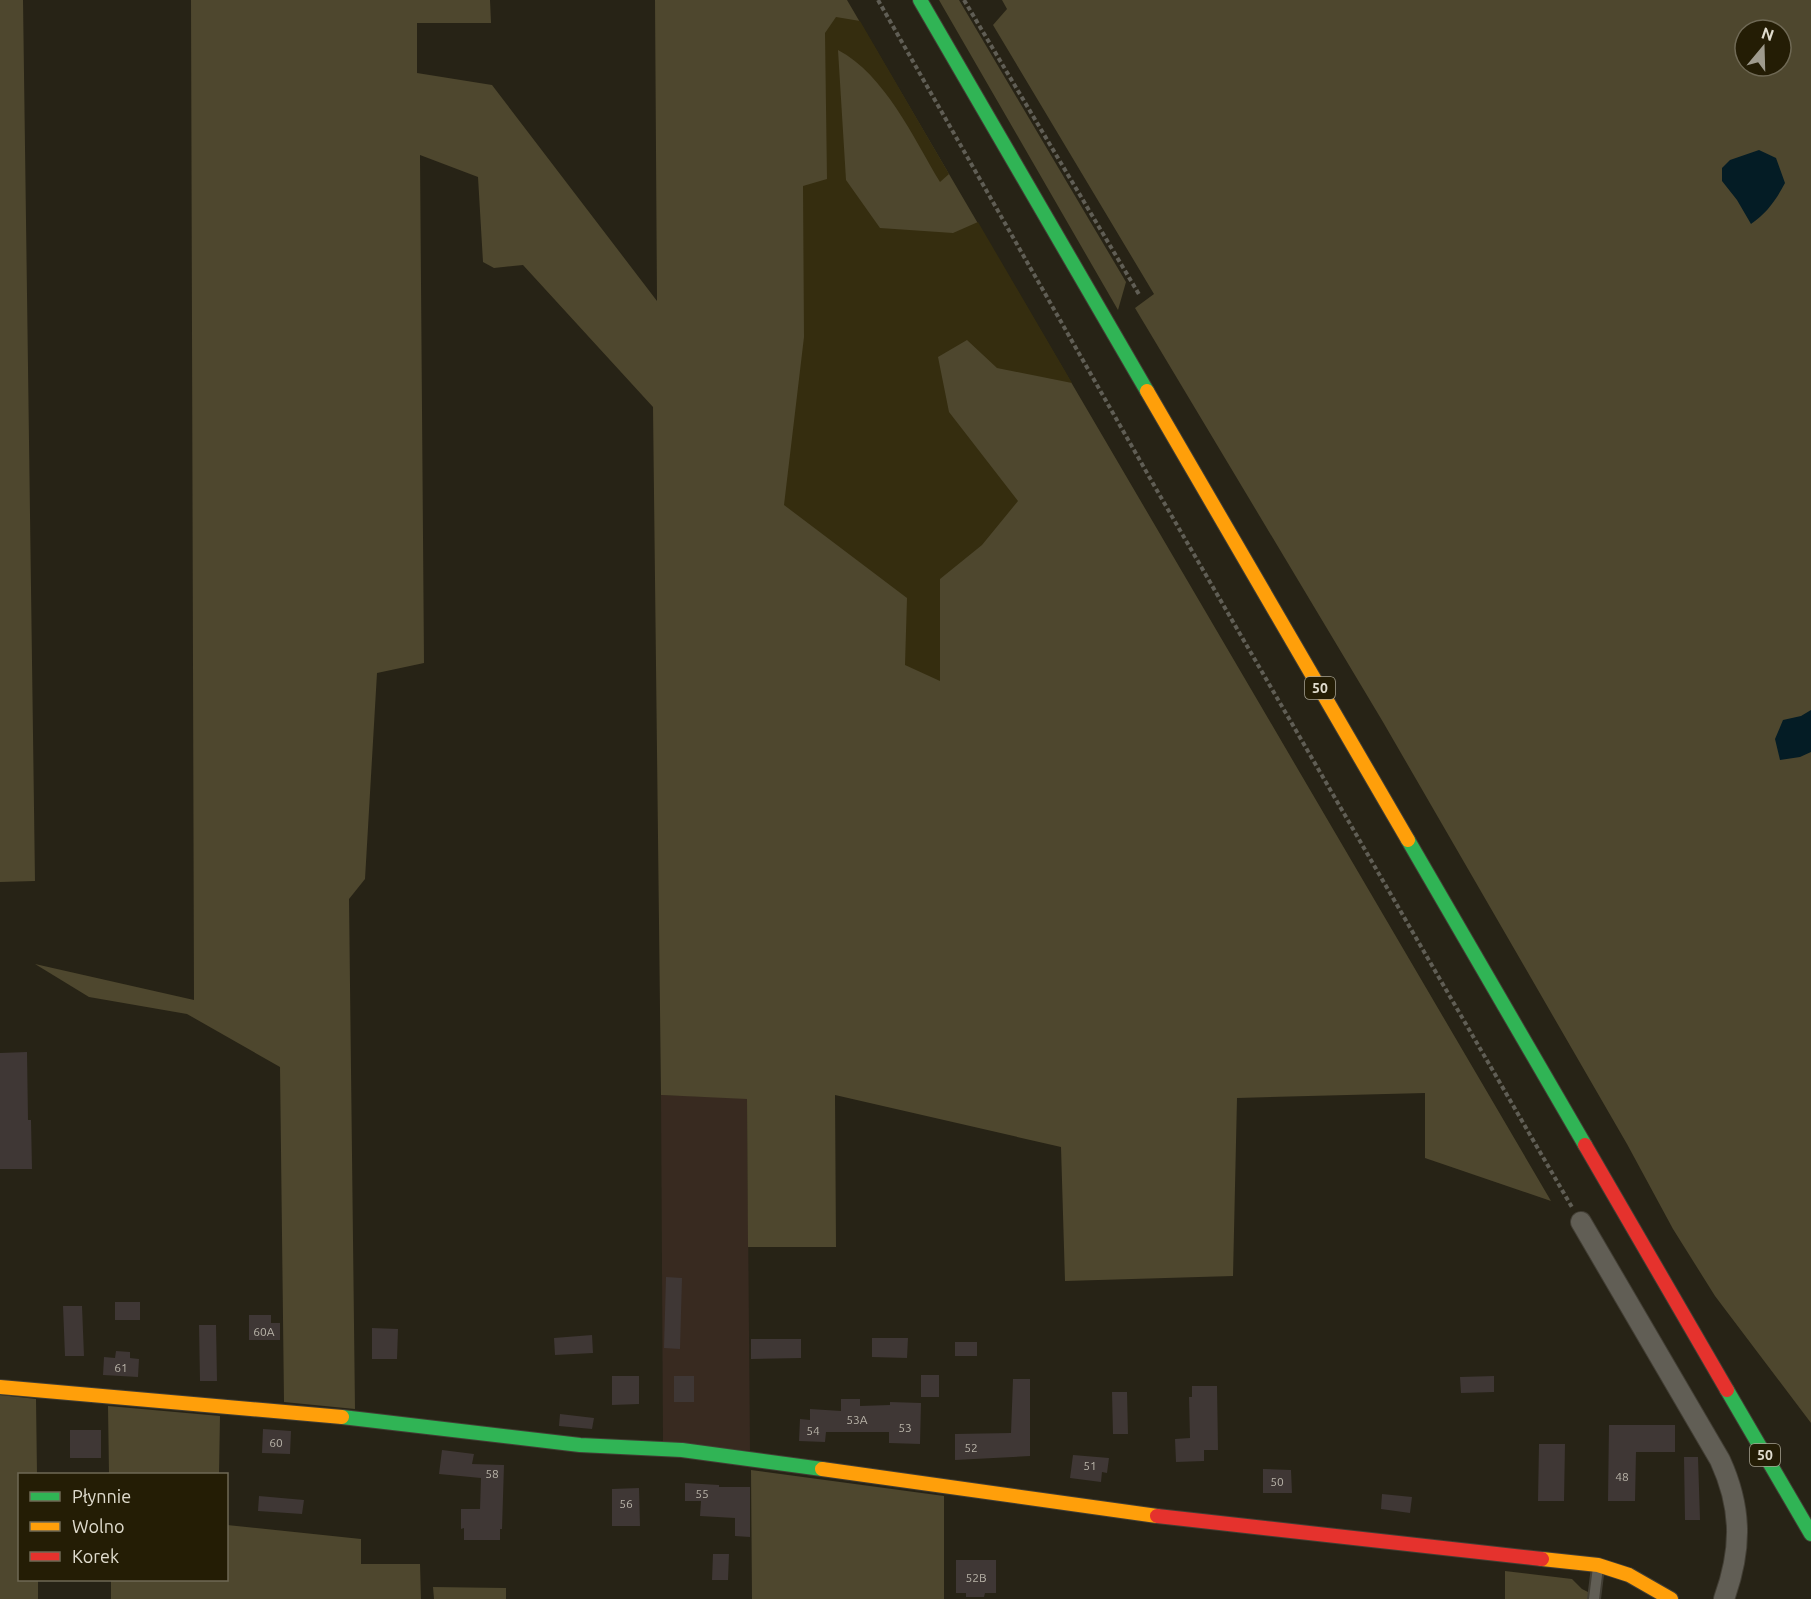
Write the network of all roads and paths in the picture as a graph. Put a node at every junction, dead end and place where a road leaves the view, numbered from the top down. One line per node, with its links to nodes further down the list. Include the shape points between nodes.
1 (878, 0): 5 (path)
2 (920, 0): 7 (main road, 50)
3 (964, 0): 4 (path)
4 (1140, 296)
5 (1581, 1222): 11 (street, via 1728,1477 1736,1506 1737,1534)
6 (0, 1387): 8 (main road, via 377,1420 580,1445 682,1450 1187,1520)
7 (1811, 1534)
8 (1598, 1565): 9 (lane); 10 (main road, via 1629,1575)
9 (1594, 1599)
10 (1671, 1599)
11 (1725, 1599)

